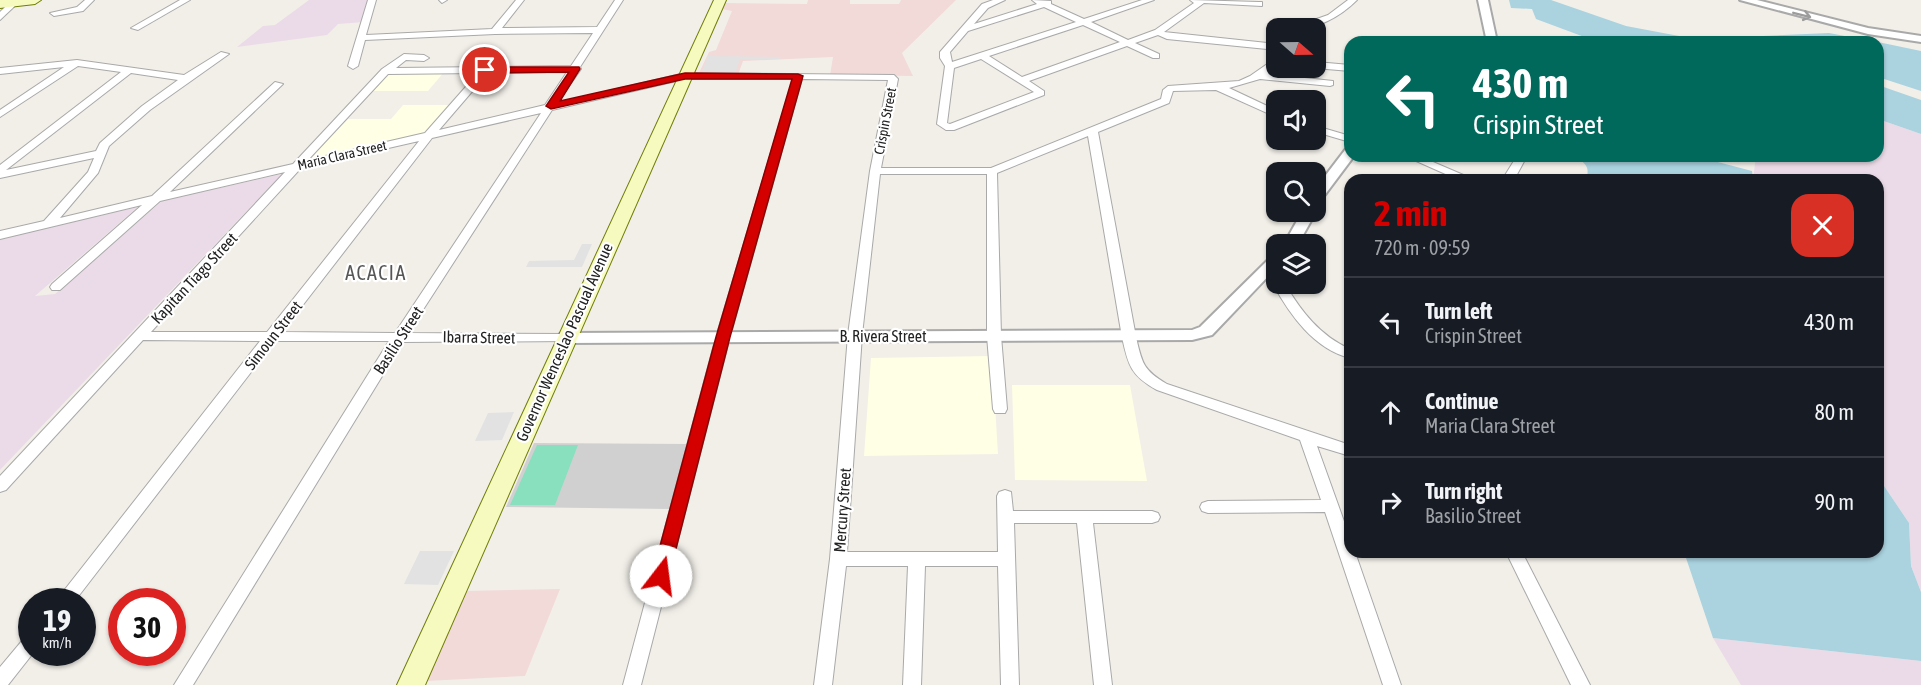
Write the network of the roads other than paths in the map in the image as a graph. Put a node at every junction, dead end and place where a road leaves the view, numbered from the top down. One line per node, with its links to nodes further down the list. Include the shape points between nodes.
1 (35, 0): 16 (main road)
2 (90, 0): 20 (street, via 80,9)
3 (186, 0): 24 (street)
4 (372, 0): 30 (street)
5 (520, 0): 27 (street)
6 (619, 0): 26 (street, Basilio Street)
7 (720, 0): 49 (main road, Governor Wenceslao Pascual Avenue)
8 (1001, 0): 25 (street, via 985,6)
9 (1057, 0): 17 (street)
10 (1150, 0): 23 (street)
11 (1192, 0): 15 (street)
12 (1353, 0): 22 (street)
13 (1483, 0): 29 (street)
14 (1745, 0): 31 (street, one-way to 31, via 1868,31)
15 (1202, 1): 19 (street); 28 (street)
16 (15, 2): 18 (main road); 21 (street)
17 (1040, 2): 23 (street); 25 (street)
18 (0, 4)
19 (1259, 4)
20 (54, 13)
21 (0, 17)
22 (1326, 19)
23 (1084, 22): 32 (street); 35 (street)
24 (135, 28)
25 (964, 29): 40 (street, via 945,52)
26 (600, 30): 27 (street); 44 (street, Basilio Street)
27 (495, 31): 30 (street)
28 (1158, 32): 32 (street); 33 (street)
29 (1491, 36)
30 (361, 38): 39 (street)
31 (1921, 39)
32 (1126, 43): 36 (street); 53 (street)
33 (1266, 46)
34 (224, 54): 52 (street)
35 (983, 56): 40 (street); 53 (street)
36 (1156, 56)
37 (424, 58): 43 (street, via 404,57)
38 (77, 63): 45 (street); 48 (street); 59 (street)
39 (353, 66)
40 (950, 66): 53 (street, via 942,124 946,127 1041,93)
41 (1326, 66): 42 (street)
42 (1344, 67)
43 (388, 69): 46 (street); 67 (street, Kapitan Tiago Street)
44 (576, 69): 46 (street); 57 (street, Basilio Street)
45 (129, 70): 52 (street); 68 (street)
46 (485, 70): 62 (street, Simoun Street)
47 (1266, 70): 51 (street)
48 (0, 71)
49 (685, 76): 50 (street, Crispin Street); 57 (street, Maria Clara Street); 87 (main road, Governor Wenceslao Pascual Avenue)
50 (798, 76): 69 (street, Crispin Street, via 893,79); 85 (street)
51 (1259, 76): 54 (street); 56 (street)
52 (186, 78): 64 (street, via 113,136)
53 (1022, 80)
54 (1330, 83)
55 (278, 84): 74 (street)
56 (1220, 88): 58 (street); 60 (street, via 1171,88 1166,101)
57 (551, 106): 62 (street, Maria Clara Street); 84 (street, Basilio Street)
58 (1266, 109)
59 (0, 114)
60 (1092, 130): 70 (street); 86 (street)
61 (1326, 132): 63 (street)
62 (429, 135): 67 (street, Maria Clara Street); 83 (street, Simoun Street)
63 (1344, 137)
64 (101, 153): 72 (street); 75 (street, via 93,173)
65 (1344, 161): 73 (street)
66 (1425, 162): 71 (street)
67 (299, 165): 74 (street, Maria Clara Street); 81 (street, Kapitan Tiago Street)
68 (0, 170)
69 (875, 171): 70 (street); 80 (street, Crispin Street)
70 (992, 171): 82 (street)
71 (1454, 174)
72 (0, 175)
73 (1326, 184)
74 (156, 199): 75 (street, Maria Clara Street); 78 (street)
75 (48, 224): 76 (street, Maria Clara Street)
76 (0, 236)
77 (1266, 275): 86 (street, B. Rivera Street, via 1201,334)
78 (56, 286)
79 (1286, 294): 88 (street, via 1311,329)
80 (855, 335): 82 (street, B. Rivera Street); 85 (street, B. Rivera Street); 102 (street, Mercury Street)
81 (140, 336): 83 (street, Ibarra Street); 92 (street, Kapitan Tiago Street)
82 (994, 336): 86 (street, B. Rivera Street); 89 (street)
83 (272, 337): 84 (street, Ibarra Street); 105 (street, Simoun Street)
84 (399, 337): 87 (street, Ibarra Street); 108 (street, Basilio Street)
85 (723, 337): 87 (street, B. Rivera Street); 110 (street)
86 (1129, 337): 90 (street, via 1137,370 1156,384)
87 (566, 338): 109 (main road, Governor Wenceslao Pascual Avenue)
88 (1344, 351)
89 (1000, 409)
90 (1307, 437): 91 (street); 94 (street)
91 (1344, 449)
92 (0, 486)
93 (1005, 496): 96 (street)
94 (1331, 506): 95 (street); 99 (street)
95 (1208, 507)
96 (1005, 517): 97 (street); 104 (street)
97 (1084, 517): 98 (street); 114 (street)
98 (1152, 517)
99 (1344, 544)
100 (1349, 558): 115 (street)
101 (1517, 558): 116 (street)
102 (838, 559): 103 (street); 111 (street, Mercury Street)
103 (917, 559): 104 (street); 112 (street)
104 (1006, 559): 113 (street)
105 (74, 588)
106 (18, 658): 107 (street)
107 (0, 681)
108 (183, 685)
109 (411, 685)
110 (632, 685)
111 (823, 685)
112 (912, 685)
113 (1010, 685)
114 (1103, 685)
115 (1392, 685)
116 (1581, 685)

